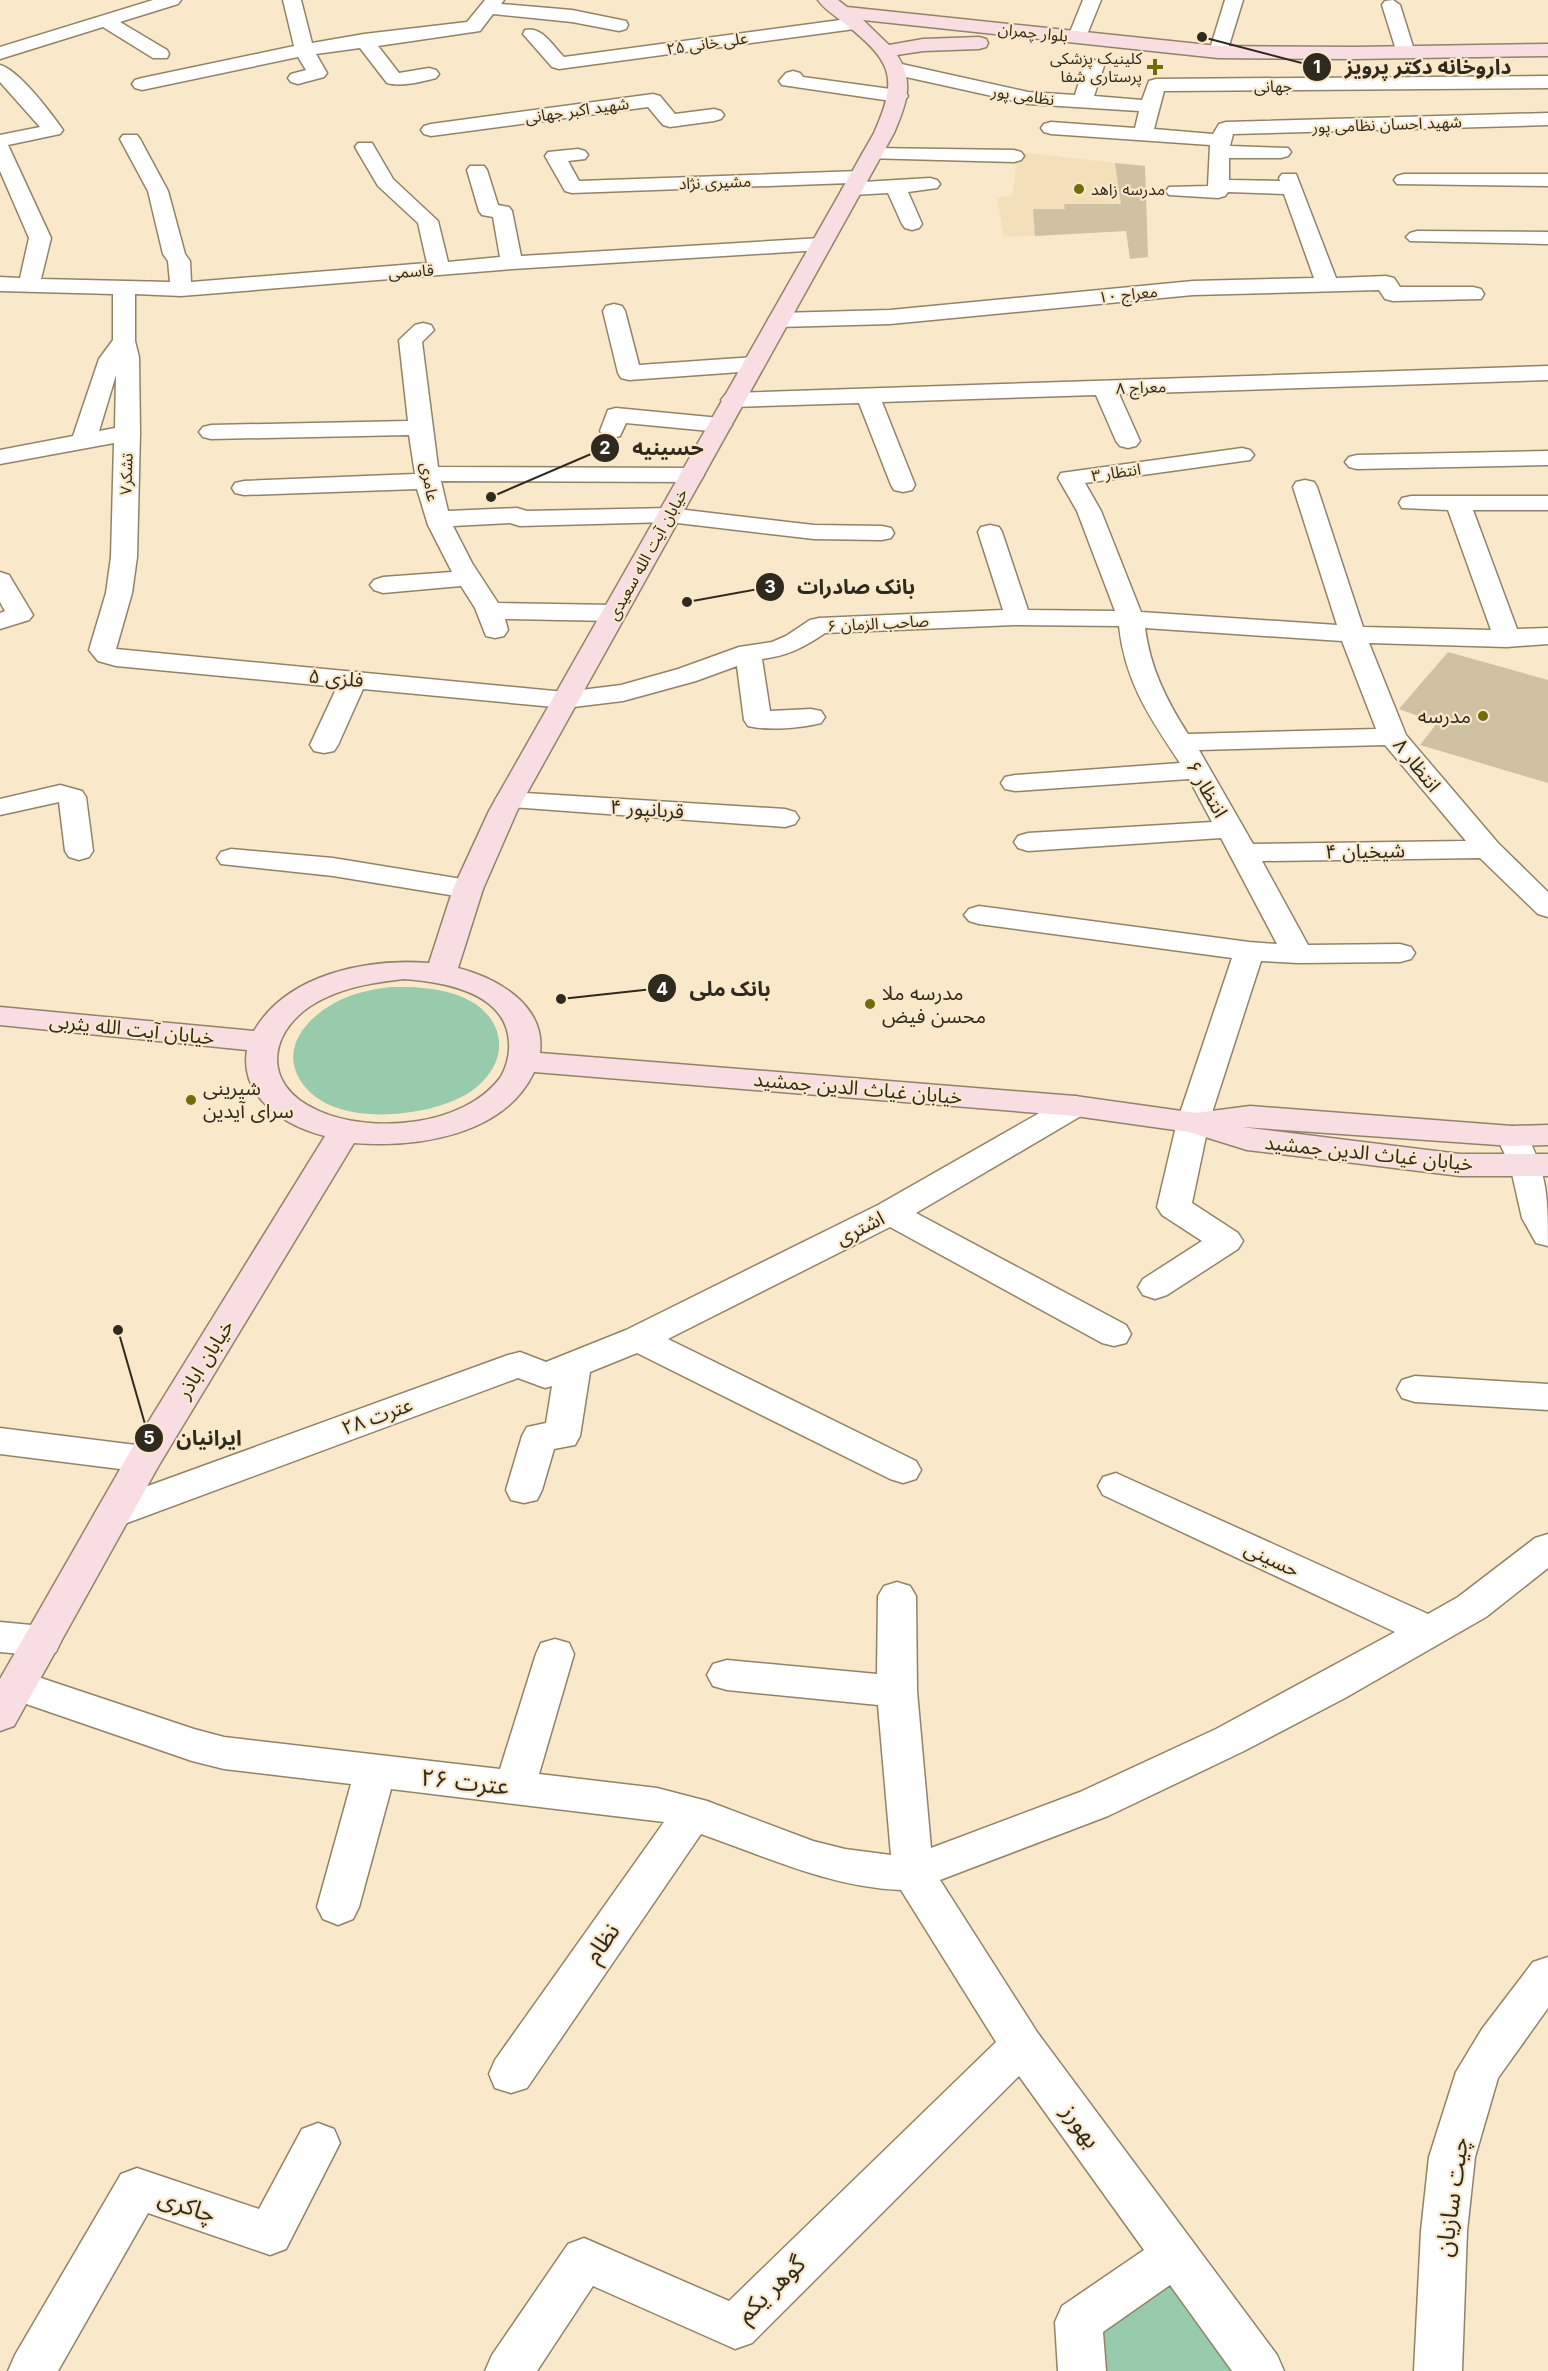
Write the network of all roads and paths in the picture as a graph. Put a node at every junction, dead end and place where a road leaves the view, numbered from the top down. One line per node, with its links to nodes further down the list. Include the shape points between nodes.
1 (172, 0): 8 (street)
2 (292, 0): 17 (street)
3 (1092, 0): 13 (street)
4 (1234, 0): 19 (street)
5 (492, 4): 11 (street); 15 (street, via 473,27)
6 (1391, 5): 21 (street)
7 (848, 18): 10 (main road, بلوار چمران); 10 (main road); 16 (street, علی خانی ۲۵, via 778,26); 24 (main road)
8 (105, 21): 20 (street); 22 (street)
9 (701, 23): 16 (street)
10 (964, 24): 14 (main road, بلوار چمران)
11 (619, 25)
12 (532, 34): 16 (street, علی خانی ۲۵, via 559,63)
13 (1077, 37): 14 (main road, بلوار چمران); 19 (main road, بلوار چمران)
14 (981, 38): 23 (main road, بلوار چمران, via 1247,63); 24 (main road, بلوار چمران, via 923,45)
15 (364, 40): 17 (street); 27 (street, via 394,79)
16 (704, 43)
17 (304, 50): 29 (street, via 317,73); 31 (street)
18 (1548, 50): 21 (main road, بلوار چمران)
19 (1218, 52): 21 (main road, بلوار چمران)
20 (0, 53)
21 (1406, 53)
22 (160, 54)
23 (1548, 59)
24 (893, 62): 33 (main road, خیابان آیت الله سعیدی); 34 (street, نظامی پور, via 1014,96)
25 (1094, 66): 34 (street)
26 (0, 71): 32 (street)
27 (429, 74)
28 (793, 77): 33 (street, via 789,81)
29 (298, 78)
30 (1548, 82): 35 (street, جهانی, via 1156,85)
31 (142, 84)
32 (8, 86): 43 (street, via 53,130)
33 (898, 96): 47 (main road, خیابان آیت الله سعیدی)
34 (1083, 101): 35 (street, نظامی پور)
35 (1152, 106): 40 (street, جهانی)
36 (714, 115): 39 (street, شهید اکبر جهانی, via 670,121 653,100)
37 (1548, 119): 42 (street, شهید احسان نظامی پور)
38 (1051, 128): 40 (street)
39 (431, 130)
40 (1143, 134): 42 (street)
41 (130, 139): 68 (street, via 158,191 179,261)
42 (1222, 140): 46 (street); 55 (street)
43 (0, 141)
44 (365, 147): 63 (street, via 385,182 428,221)
45 (0, 148): 65 (street, via 17,207 40,238)
46 (1281, 152)
47 (872, 154): 49 (street); 53 (main road, خیابان آیت الله سعیدی)
48 (578, 155): 53 (street, مشیری نژاد, via 555,156 572,188 698,191)
49 (1014, 156)
50 (477, 170): 62 (street, via 489,211 502,211)
51 (1404, 180): 52 (street)
52 (1548, 180)
53 (855, 183): 56 (street, مشیری نژاد); 61 (main road, خیابان آیت الله سعیدی)
54 (930, 184): 56 (street, مشیری نژاد)
55 (1220, 186): 57 (street, via 1218,192); 66 (street, via 1291,183)
56 (896, 187): 58 (street)
57 (1176, 191)
58 (912, 224)
59 (1417, 237): 60 (street)
60 (1548, 238)
61 (821, 244): 62 (street, قاسمی); 71 (main road, خیابان آیت الله سعیدی)
62 (512, 263): 63 (street, قاسمی)
63 (439, 269): 68 (street, قاسمی)
64 (0, 284): 65 (street, قاسمی)
65 (29, 284): 67 (street, قاسمی)
66 (1327, 284): 69 (street, معراج ۱۰, via 1386,283 1393,294); 71 (street, معراج ۱۰, via 1193,288 890,317)
67 (124, 287): 68 (street, قاسمی); 73 (street, تشکر۷)
68 (181, 289)
69 (1473, 294)
70 (614, 311): 74 (street, via 629,373)
71 (779, 320): 74 (main road, خیابان آیت الله سعیدی)
72 (417, 335): 80 (street, عامری)
73 (124, 341): 83 (street, تشکر۷, via 128,357); 84 (street, via 110,359)
74 (754, 364): 78 (main road, خیابان آیت الله سعیدی)
75 (1548, 373): 76 (street, معراج ۸)
76 (1104, 388): 77 (street, معراج ۸); 85 (street)
77 (868, 396): 78 (street, معراج ۸); 93 (street)
78 (733, 400): 79 (main road, خیابان آیت الله سعیدی)
79 (720, 425): 81 (street, via 616,415); 91 (main road, خیابان آیت الله سعیدی)
80 (422, 428): 82 (street, via 273,423); 92 (street, عامری)
81 (612, 431)
82 (211, 432)
83 (128, 433): 84 (street); 115 (street, تشکر۷, via 124,558 119,593 102,650)
84 (84, 440): 87 (street)
85 (1128, 441)
86 (1242, 455): 109 (street, انتظار ۳, via 1070,478 1089,511)
87 (0, 457)
88 (1548, 458): 89 (street)
89 (1478, 459): 90 (street); 97 (street)
90 (1357, 462)
91 (692, 475): 92 (street); 100 (main road, خیابان آیت الله سعیدی)
92 (428, 478): 95 (street); 101 (street, عامری)
93 (903, 485)
94 (1305, 487): 111 (street, انتظار ۸)
95 (244, 488)
96 (1411, 503): 99 (street)
97 (1502, 503): 98 (street); 99 (street)
98 (1548, 503)
99 (1458, 504): 113 (street)
100 (669, 515): 101 (street); 103 (street, via 814,532); 107 (main road, خیابان آیت الله سعیدی)
101 (438, 519): 104 (street, عامری)
102 (990, 532): 108 (street)
103 (882, 533)
104 (468, 578): 106 (street); 107 (street, عامری, via 493,620)
105 (0, 580): 110 (street, via 20,615)
106 (383, 585)
107 (614, 613): 117 (main road, خیابان آیت الله سعیدی)
108 (1018, 618): 109 (street, صاحب الزمان ۶); 114 (street, صاحب الزمان ۶, via 819,626 777,649)
109 (1131, 619): 111 (street, صاحب الزمان ۶); 120 (street, انتظار ۶, via 1136,654 1146,683)
110 (0, 621)
111 (1353, 635): 113 (street, صاحب الزمان ۶); 119 (street, انتظار ۸)
112 (1548, 636): 113 (street, صاحب الزمان ۶)
113 (1508, 639)
114 (748, 653): 117 (street, صاحب الزمان ۶, via 623,693); 118 (street, via 758,720)
115 (107, 655): 116 (street, فلزی ۵)
116 (354, 679): 117 (street, فلزی ۵); 121 (street)
117 (566, 699): 124 (main road, خیابان آیت الله سعیدی)
118 (811, 717)
119 (1393, 737): 120 (street); 129 (street, انتظار ۸)
120 (1179, 742): 122 (street, انتظار ۶)
121 (324, 745)
122 (1198, 770): 123 (street); 127 (street, انتظار ۶)
123 (1015, 783)
124 (509, 800): 126 (street, قربانپور ۴); 132 (main road, خیابان آیت الله سعیدی)
125 (0, 807): 130 (street, via 60,793 72,797)
126 (785, 818)
127 (1237, 841): 128 (street, شیخیان ۴); 129 (street, شیخیان ۴); 137 (street, انتظار ۶)
128 (1028, 842)
129 (1488, 849): 133 (street, انتظار ۸)
130 (79, 851)
131 (231, 858): 132 (street, via 333,867)
132 (468, 889): 138 (main road, خیابان آیت الله سعیدی)
133 (1548, 908)
134 (979, 915): 135 (street)
135 (1249, 951): 137 (street); 143 (street)
136 (1400, 953): 137 (street)
137 (1298, 954)
138 (441, 973): 140 (main road, via 404,970 330,983 300,999 277,1019); 141 (main road, via 473,982 511,1009 526,1038)
139 (0, 1016): 140 (main road, خیابان آیت الله یثربی)
140 (263, 1042): 144 (main road, via 260,1065 273,1093 285,1106 311,1122)
141 (524, 1061): 142 (main road, خیابان غیاث الدین جمشید); 144 (main road, via 511,1084 489,1105 458,1121 421,1131 382,1135)
142 (1076, 1106): 143 (main road, خیابان غیاث الدین جمشید); 148 (street, اشتری)
143 (1192, 1122): 145 (main road, خیابان غیاث الدین جمشید, via 1250,1116); 147 (main road, خیابان غیاث الدین جمشید, via 1247,1140 1460,1165); 150 (street, via 1173,1207 1226,1241)
144 (344, 1132): 157 (main road, خیابان اباذر)
145 (1512, 1136): 146 (main road, خیابان غیاث الدین جمشید); 147 (street)
146 (1548, 1136)
147 (1537, 1165): 149 (street, via 1539,1218)
148 (890, 1213): 151 (street); 152 (street, اشتری)
149 (1548, 1235)
150 (1155, 1287)
151 (1114, 1334)
152 (638, 1339): 153 (street, عترت ۲۸); 158 (street)
153 (573, 1365): 160 (street, via 562,1436 540,1436); 161 (street, عترت ۲۸, via 545,1376 519,1364)
154 (1415, 1389): 155 (street)
155 (1548, 1397)
156 (0, 1441): 157 (street)
157 (144, 1459): 161 (main road, خیابان اباذر)
158 (903, 1470)
159 (1116, 1486): 164 (street, حسینی)
160 (524, 1490)
161 (114, 1513): 166 (main road, خیابان اباذر)
162 (1548, 1548): 164 (street, عترت ۲۶, via 1472,1607)
163 (897, 1596): 169 (street)
164 (1429, 1631): 174 (street, عترت ۲۶, via 1331,1687 1164,1773)
165 (0, 1637): 166 (street)
166 (42, 1641): 170 (main road, خیابان اباذر)
167 (555, 1654): 172 (street)
168 (727, 1676): 169 (street)
169 (897, 1691): 174 (street)
170 (8, 1700): 171 (street, عترت ۲۶, via 224,1753)
171 (375, 1772): 172 (street, عترت ۲۶); 175 (street)
172 (515, 1787): 173 (street, عترت ۲۶, via 639,1801)
173 (693, 1813): 174 (street, عترت ۲۶, via 794,1853 845,1868 882,1874); 178 (street, نظام)
174 (913, 1873): 177 (street, بهورز)
175 (338, 1907)
176 (1548, 1975): 185 (street, چیت سازیان, via 1478,2072 1452,2157 1444,2231)
177 (1022, 2045): 180 (street, بهورز); 182 (street, گوهر یکم, via 735,2327 584,2259)
178 (512, 2074)
179 (318, 2143): 181 (street, چاکری, via 270,2234 137,2189)
180 (1174, 2256): 183 (street, via 1079,2322); 184 (street, بهورز)
181 (32, 2371)
182 (509, 2371)
183 (1082, 2371)
184 (1260, 2371)
185 (1438, 2371)

